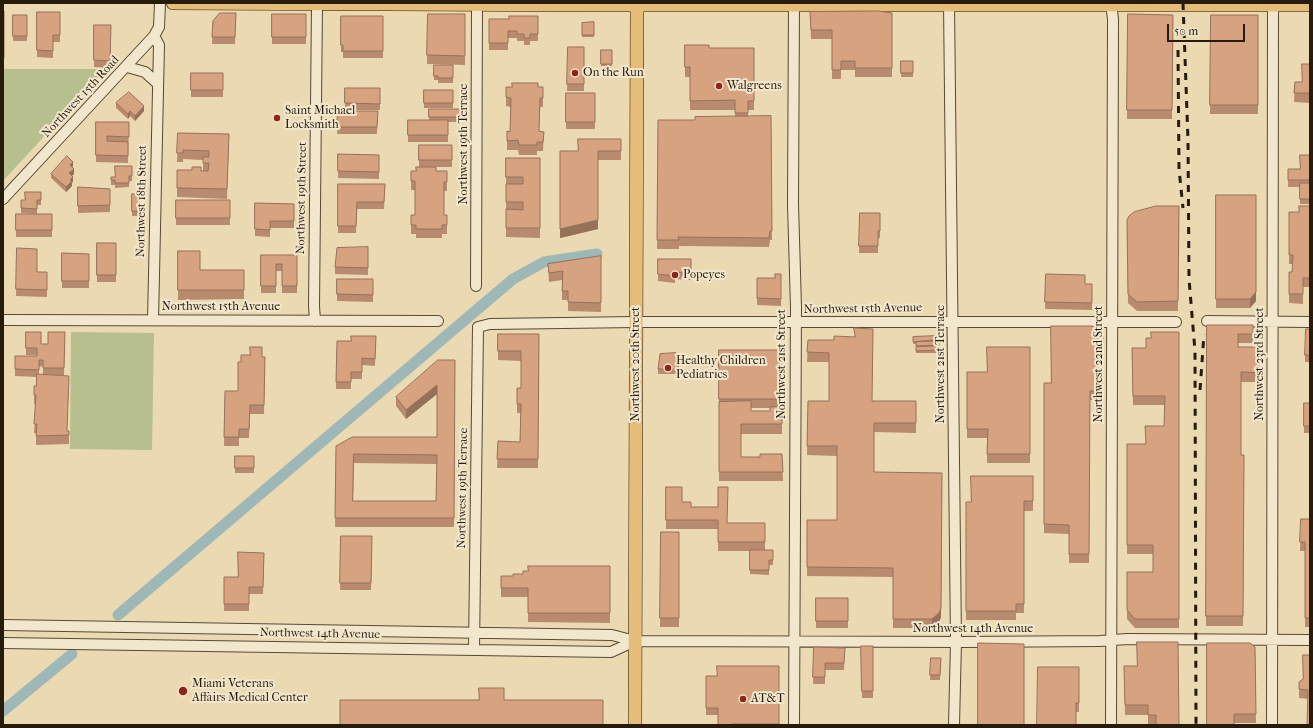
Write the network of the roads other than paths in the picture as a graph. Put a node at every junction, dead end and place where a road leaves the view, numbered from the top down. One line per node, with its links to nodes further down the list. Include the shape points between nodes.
1 (160, 3): 13 (street, Northwest 15th Road, via 159,27)
2 (173, 3): 3 (main road)
3 (238, 3): 4 (main road)
4 (317, 4): 5 (main road); 21 (street, Northwest 19th Street)
5 (394, 4): 6 (main road)
6 (477, 4): 7 (main road); 17 (street, Northwest 19th Terrace)
7 (637, 4): 8 (main road); 24 (main road, Northwest 20th Street)
8 (794, 4): 9 (main road); 25 (street, Northwest 21st Street, via 793,204)
9 (949, 4): 10 (main road); 20 (street, Northwest 21st Terrace)
10 (1111, 4): 11 (main road); 26 (street, Northwest 22nd Street)
11 (1273, 4): 12 (main road); 28 (street, Northwest 23rd Street)
12 (1310, 5)
13 (154, 36): 14 (street, Northwest 15th Road); 15 (street, Northwest 18th Street, via 159,44)
14 (127, 67): 15 (street, via 145,72); 16 (street, Northwest 15th Road)
15 (157, 82): 19 (street, Northwest 18th Street)
16 (3, 199)
17 (476, 286)
18 (3, 320): 19 (street, Northwest 15th Avenue)
19 (154, 320): 21 (street, Northwest 15th Avenue)
20 (953, 320): 25 (street, Northwest 15th Avenue); 26 (street, Northwest 15th Avenue); 38 (street, Northwest 21st Terrace)
21 (315, 321): 22 (street, Northwest 15th Avenue)
22 (438, 321)
23 (1206, 321): 28 (street)
24 (636, 322): 25 (street, Northwest 15th Avenue); 30 (street, Northwest 15th Avenue, via 490,324); 36 (main road, Northwest 20th Street)
25 (796, 322): 37 (street, Northwest 21st Street)
26 (1112, 322): 27 (street, Northwest 15th Avenue); 33 (street, Northwest 22nd Street)
27 (1176, 322)
28 (1273, 322): 29 (street); 34 (street, Northwest 23rd Street)
29 (1310, 322)
30 (478, 327): 32 (street, Northwest 19th Terrace)
31 (3, 625): 32 (street, Northwest 14th Avenue)
32 (474, 633): 36 (street, Northwest 14th Avenue, via 612,635); 40 (street, Northwest 19th Terrace)
33 (1112, 640): 34 (street, Northwest 14th Avenue); 38 (street, Northwest 14th Avenue); 44 (street, Northwest 22nd Street)
34 (1273, 640): 35 (street, Northwest 14th Avenue); 45 (street, Northwest 23rd Street)
35 (1310, 640)
36 (635, 641): 37 (street, Northwest 14th Avenue); 40 (street, Northwest 14th Avenue, via 611,652); 41 (main road, Northwest 20th Street)
37 (794, 641): 38 (street, Northwest 14th Avenue); 42 (street, Northwest 21st Street)
38 (956, 642): 43 (street, Northwest 21st Terrace)
39 (3, 643): 40 (street, Northwest 14th Avenue)
40 (474, 650)
41 (635, 725)
42 (794, 725)
43 (954, 725)
44 (1112, 725)
45 (1272, 725)

